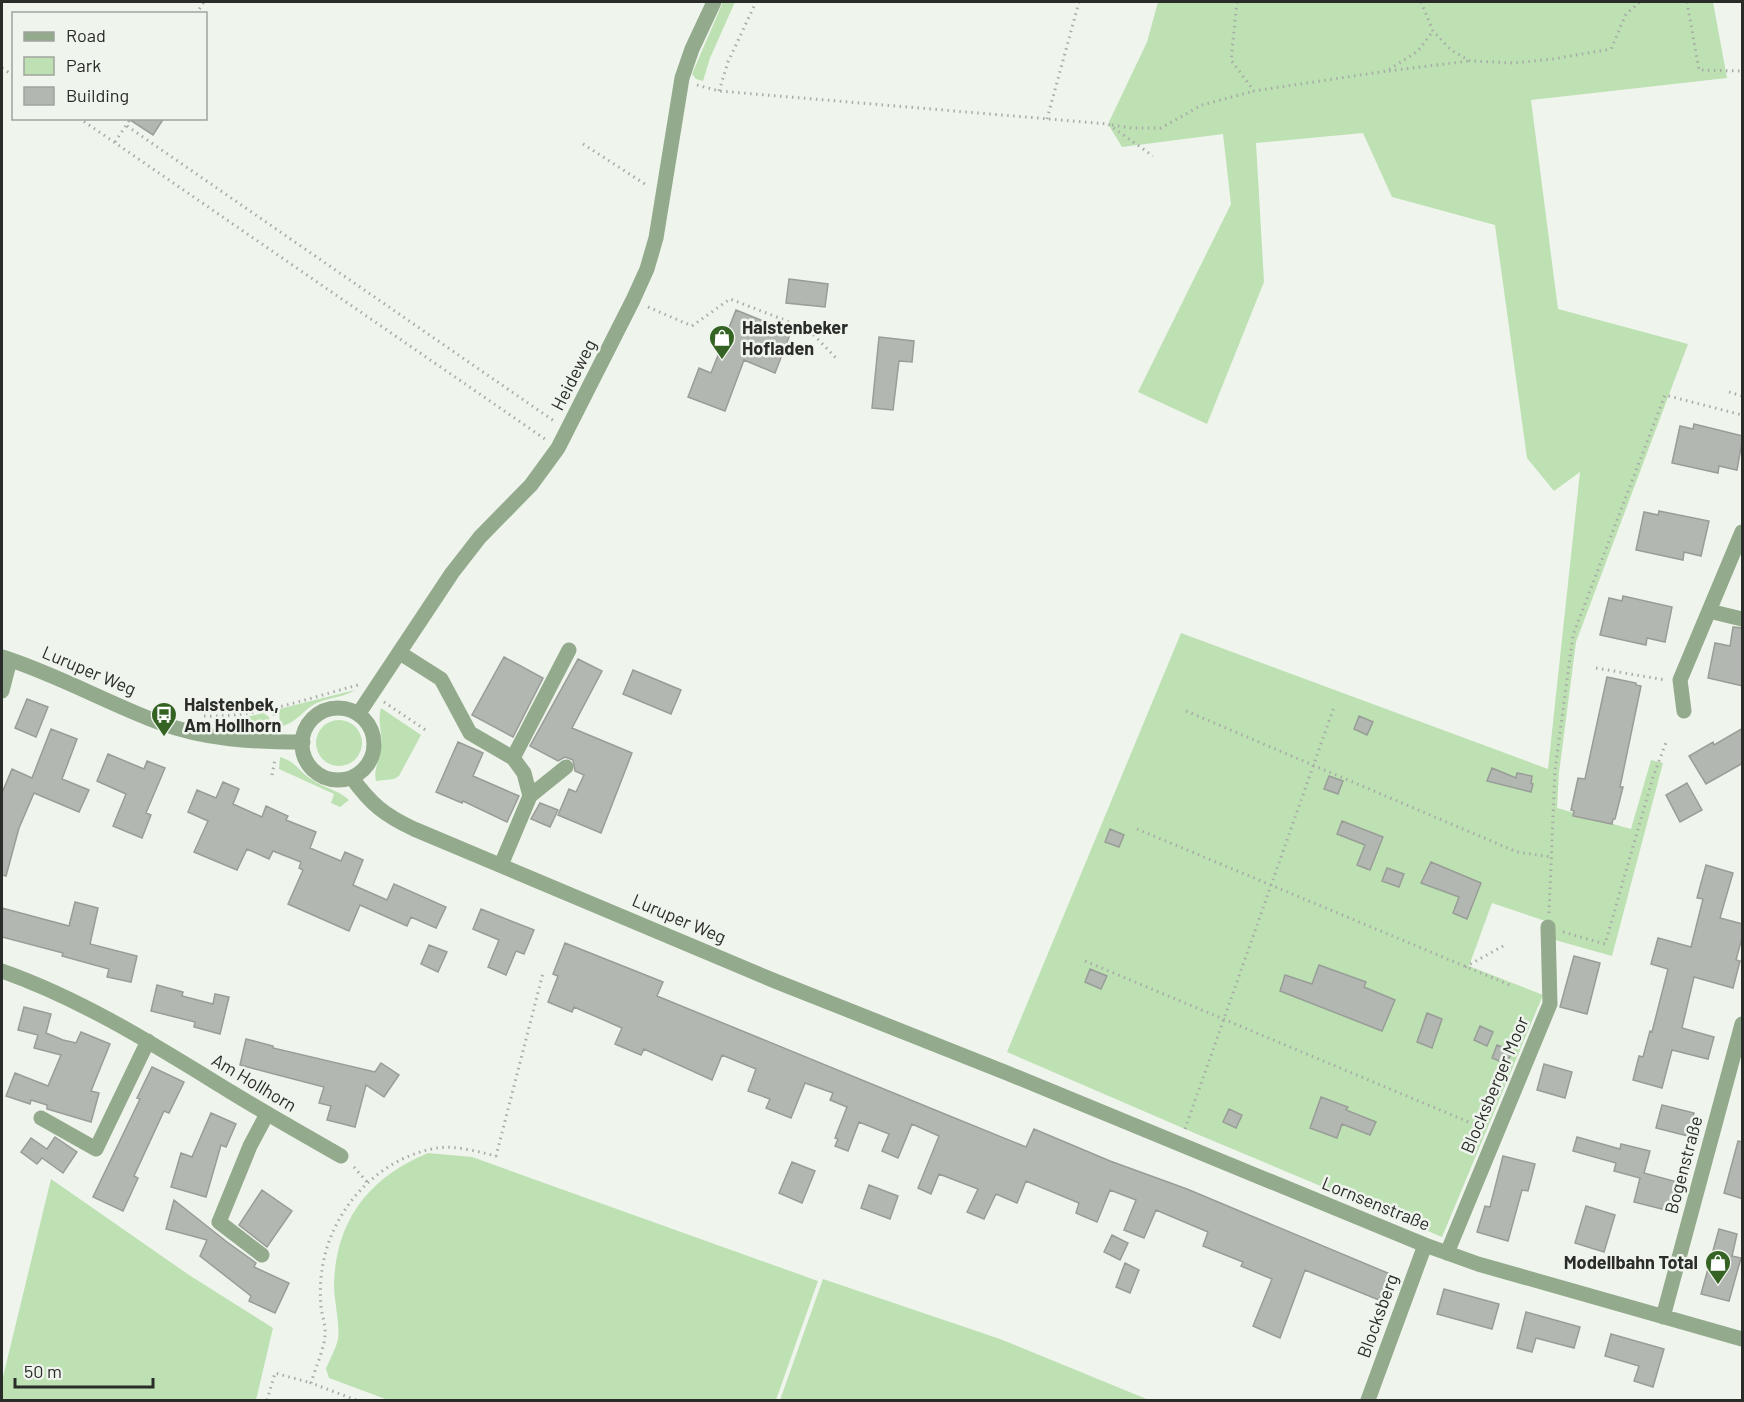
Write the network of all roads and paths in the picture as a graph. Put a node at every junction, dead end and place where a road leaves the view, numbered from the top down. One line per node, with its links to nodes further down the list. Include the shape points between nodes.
1 (714, 2): 12 (street, Heideweg)
2 (756, 2): 13 (path)
3 (1079, 2): 15 (path)
4 (1237, 2): 14 (path, via 1231,60)
5 (1421, 2): 8 (path)
6 (1640, 2): 9 (path, via 1626,14 1611,49 1514,63)
7 (1687, 2): 11 (path, via 1699,69)
8 (1433, 31): 9 (path, via 1451,50); 10 (path, via 1418,51)
9 (1470, 61): 10 (path)
10 (1387, 71): 14 (path)
11 (1743, 71)
12 (682, 78): 13 (path); 23 (street, Heideweg)
13 (719, 91): 15 (path)
14 (1254, 91): 18 (path, via 1202,105 1161,128)
15 (1047, 119): 18 (path)
16 (82, 120): 20 (path)
17 (130, 120): 19 (path)
18 (1108, 124): 22 (path)
19 (127, 126): 20 (path); 29 (path)
20 (115, 142): 30 (path)
21 (583, 144): 23 (path, via 644,185)
22 (1153, 156)
23 (665, 190): 24 (street, Heideweg, via 647,269)
24 (633, 300): 25 (path, via 692,326 730,299 808,329); 29 (street, Heideweg)
25 (836, 358)
26 (1729, 392): 27 (path)
27 (1743, 396)
28 (1743, 415): 60 (path, via 1665,395 1573,635 1555,770)
29 (568, 430): 30 (street, Heideweg)
30 (558, 448): 35 (street, Heideweg, via 531,485 480,537 452,573)
31 (1743, 532): 32 (street)
32 (1709, 611): 33 (street); 38 (street)
33 (1743, 619)
34 (569, 650): 53 (street)
35 (400, 653): 46 (street, Heideweg); 53 (street, via 441,679 470,733)
36 (6, 659): 40 (street); 51 (street, Luruper Weg, via 159,723 229,739)
37 (1596, 668): 38 (path, via 1661,681)
38 (1680, 680): 45 (street)
39 (359, 685): 43 (path)
40 (2, 691)
41 (384, 702): 49 (path)
42 (1334, 707): 54 (path)
43 (274, 708): 47 (path, via 225,717); 48 (path)
44 (1186, 711): 54 (path)
45 (1684, 711)
46 (359, 713): 51 (street, via 349,708 323,710 313,717); 57 (street, via 368,723 374,748 367,766)
47 (195, 715)
48 (276, 728)
49 (428, 731)
50 (1667, 740): 63 (path, via 1605,944)
51 (303, 742): 57 (street, via 308,764 315,773 340,781)
52 (276, 757): 56 (path)
53 (513, 758): 58 (street, via 524,773)
54 (1314, 764): 60 (path, via 1517,852); 62 (path)
55 (566, 767): 58 (street)
56 (272, 775)
57 (352, 778): 61 (street, Luruper Weg, via 368,800 392,818)
58 (530, 796): 61 (street)
59 (1137, 829): 62 (path)
60 (1551, 857): 63 (path)
61 (501, 865): 74 (street, Luruper Weg, via 775,981)
62 (1271, 886): 66 (path); 70 (path)
63 (1548, 927): 78 (street, Blocksberger Moor, via 1550,1004)
64 (1505, 945): 66 (path)
65 (1085, 962): 70 (path)
66 (1465, 966): 69 (path)
67 (2, 971): 72 (street, Am Hollhorn, via 69,997)
68 (543, 973): 80 (path, via 496,1156 439,1147 411,1155)
69 (1512, 986)
70 (1224, 1018): 77 (path); 78 (path)
71 (1743, 1024): 73 (street, Bogenstraße)
72 (148, 1041): 75 (street, Am Hollhorn); 76 (street, via 96,1149)
73 (1739, 1048): 84 (street, Bogenstraße)
74 (1007, 1073): 81 (street, Lornsenstraße)
75 (267, 1114): 79 (street, Am Hollhorn); 83 (street, via 219,1222)
76 (40, 1118)
77 (1184, 1131)
78 (1496, 1133): 82 (street, Blocksberger Moor)
79 (341, 1156): 80 (path)
80 (367, 1182): 86 (path, via 344,1209 329,1238 322,1271 321,1305 326,1336)
81 (1425, 1245): 82 (street, Lornsenstraße); 89 (street, Blocksberg)
82 (1447, 1253): 84 (street, Lornsenstraße)
83 (262, 1255)
84 (1663, 1317): 85 (street, Lornsenstraße)
85 (1743, 1339)
86 (311, 1383): 87 (path, via 274,1373); 88 (path)
87 (267, 1401)
88 (356, 1401)
89 (1368, 1401)

